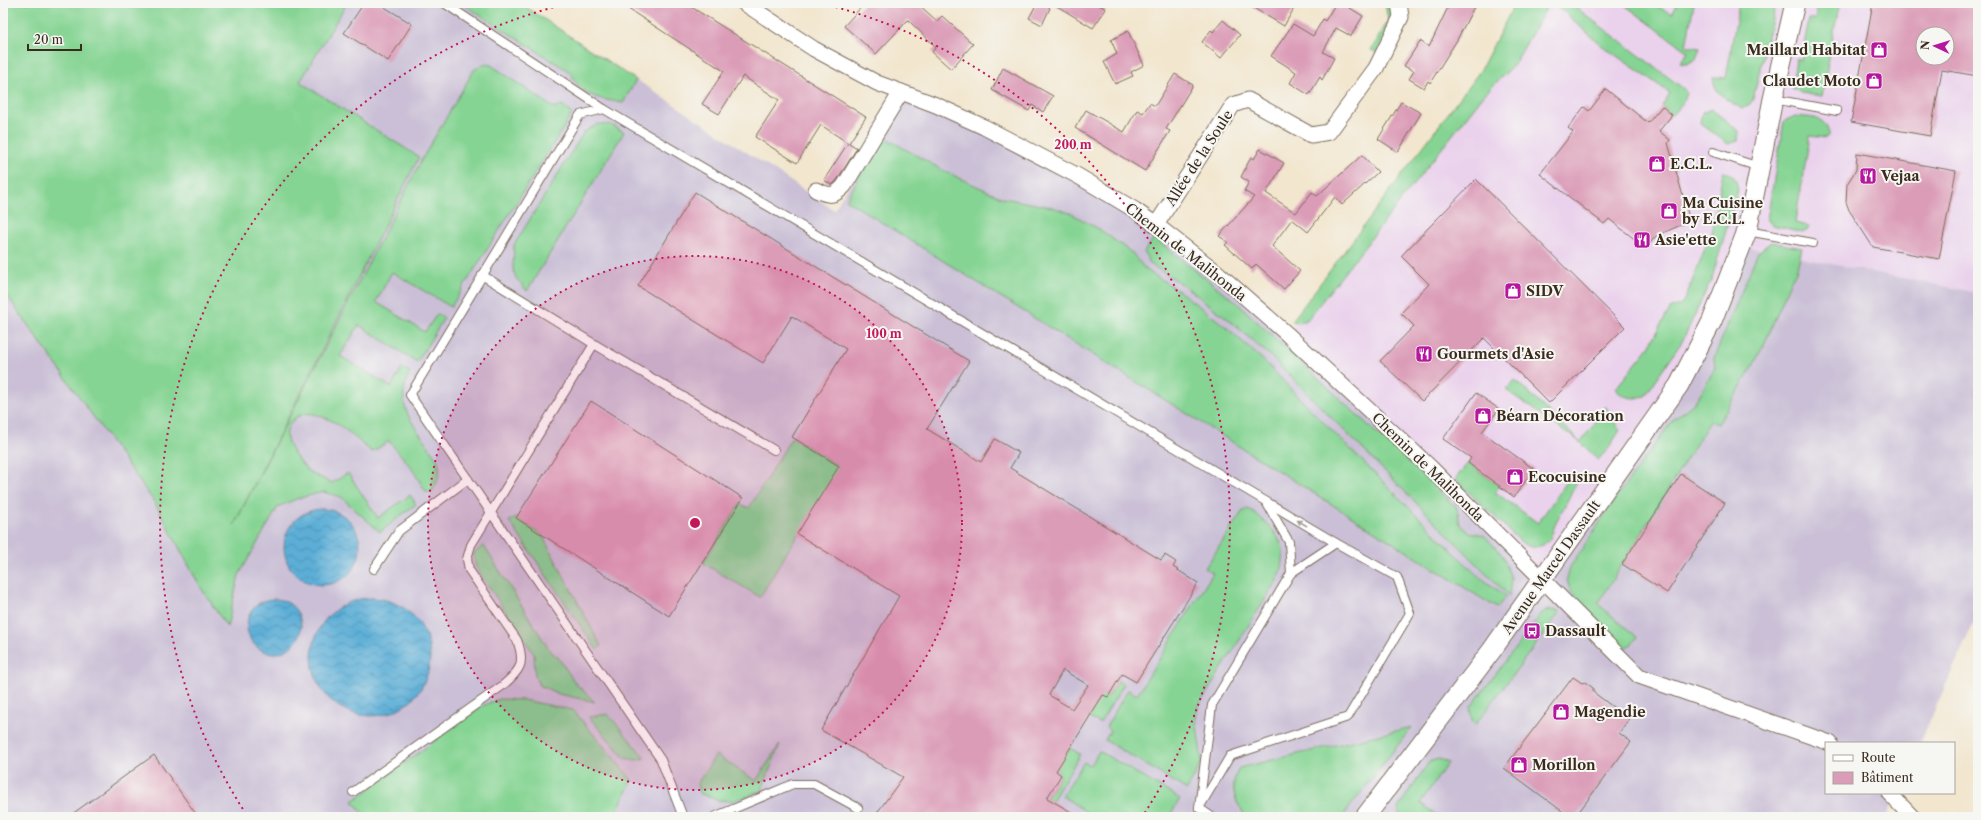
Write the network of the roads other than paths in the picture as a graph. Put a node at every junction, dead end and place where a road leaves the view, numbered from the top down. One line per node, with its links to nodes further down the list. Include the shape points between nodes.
1 (444, 3): 7 (lane)
2 (744, 3): 5 (street, Chemin de Malihonda, via 814,49 877,83)
3 (1399, 3): 12 (street, Allée de la Soule, via 1401,18 1376,68 1329,132 1311,135 1248,100 1233,105)
4 (1795, 3): 6 (street, Avenue Marcel Dassault)
5 (901, 92): 11 (street, via 838,193 827,195); 12 (street, Chemin de Malihonda, via 984,127 1071,172)
6 (1773, 99): 8 (lane); 10 (street, Avenue Marcel Dassault)
7 (604, 109): 15 (lane, via 580,115); 19 (lane)
8 (1837, 111)
9 (1713, 152): 10 (lane)
10 (1760, 167): 13 (street, Avenue Marcel Dassault)
11 (816, 190)
12 (1156, 225): 24 (street, Chemin de Malihonda, via 1219,274 1290,338 1431,468)
13 (1747, 231): 14 (lane); 24 (street, Avenue Marcel Dassault, via 1712,321 1679,385)
14 (1814, 243)
15 (482, 275): 16 (lane); 18 (lane, via 410,394)
16 (594, 344): 17 (lane); 20 (lane)
17 (774, 450)
18 (468, 479): 20 (lane); 22 (lane, via 398,531)
19 (1266, 502): 21 (lane, one-way to 19); 23 (lane, via 1289,542)
20 (491, 513): 26 (lane, via 471,545 467,559 469,570 517,640 522,653 517,674); 30 (lane, via 661,760)
21 (1336, 543): 23 (lane); 29 (lane, via 1397,577 1410,613 1348,717 1230,756)
22 (374, 569)
23 (1291, 573): 29 (lane, via 1212,705)
24 (1543, 579): 25 (street, Chemin de Malihonda, via 1639,676); 33 (street, Avenue Marcel Dassault)
25 (1827, 742)
26 (353, 792)
27 (1890, 794): 34 (street)
28 (858, 808): 31 (lane, via 814,784 793,784)
29 (1199, 808): 32 (lane)
30 (683, 817)
31 (714, 817)
32 (1212, 817)
33 (1365, 817)
34 (1912, 817)

